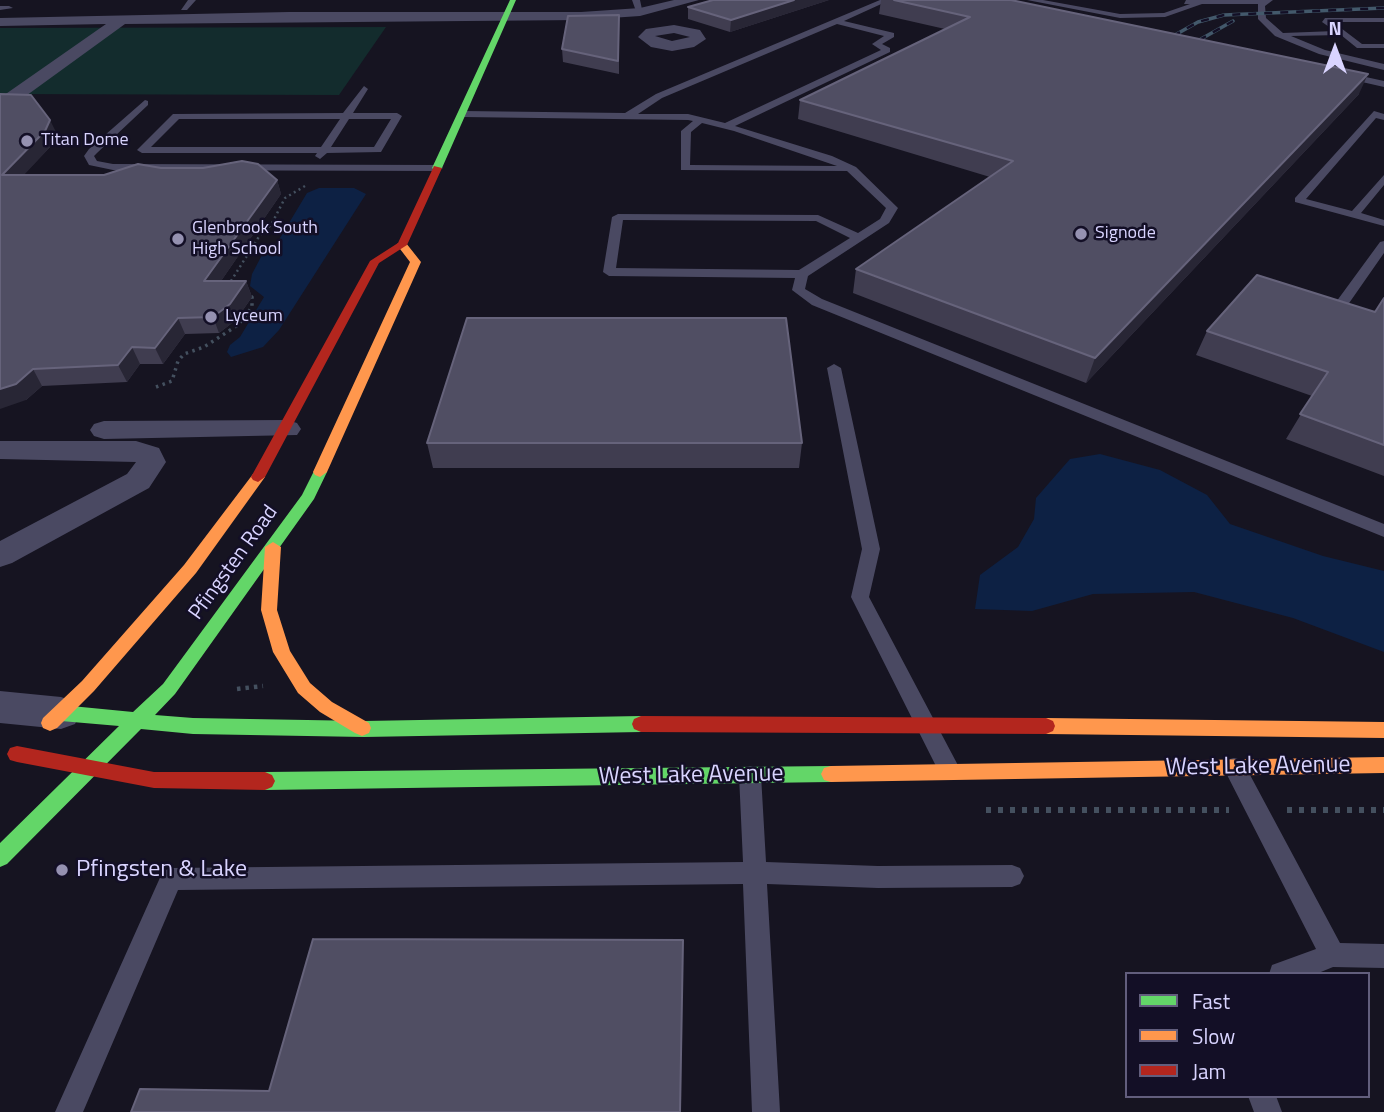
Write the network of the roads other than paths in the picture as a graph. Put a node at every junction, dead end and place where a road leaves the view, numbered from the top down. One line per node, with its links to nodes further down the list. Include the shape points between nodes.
1 (192, 0): 10 (lane)
2 (513, 0): 11 (main road)
3 (692, 0): 9 (street)
4 (886, 0): 13 (lane)
5 (1177, 0): 8 (lane)
6 (1268, 1): 8 (lane); 18 (lane, via 1261,5 1262,19)
7 (1031, 3): 8 (lane, via 1119,16 1165,15)
8 (1198, 4)
9 (638, 6): 11 (street); 16 (street)
10 (184, 8)
11 (505, 17): 15 (street, via 289,16); 26 (main road)
12 (1384, 20): 17 (lane, via 1325,20)
13 (836, 21): 27 (lane, via 659,96); 31 (lane, via 891,35 876,44 887,50)
14 (0, 22): 15 (street)
15 (119, 22): 24 (street)
16 (665, 29)
17 (1343, 33): 18 (lane); 19 (lane, via 1360,46)
18 (1278, 34): 20 (lane, via 1322,52)
19 (1384, 46)
20 (1384, 67)
21 (1331, 73): 22 (lane)
22 (1384, 84)
23 (364, 89): 28 (lane)
24 (6, 102)
25 (145, 103): 33 (lane, via 89,159 113,167)
26 (463, 114): 27 (lane); 34 (main road)
27 (629, 115): 30 (lane)
28 (346, 116): 32 (lane); 32 (lane, via 397,116 377,150); 32 (lane, via 176,116 142,150)
29 (1384, 117): 37 (lane, via 1374,114 1299,200)
30 (701, 118): 31 (lane); 35 (lane, via 686,131 685,168)
31 (727, 126): 35 (lane)
32 (324, 150): 33 (lane)
33 (312, 167): 34 (lane)
34 (438, 168): 41 (main road)
35 (852, 169): 39 (lane, via 892,208 885,221)
36 (1384, 178): 37 (lane)
37 (1354, 215): 38 (lane)
38 (1384, 223)
39 (859, 238): 42 (lane); 42 (lane, via 818,218 618,217 609,272)
40 (1384, 244): 43 (lane)
41 (402, 245): 45 (main road, Pfingsten Road, via 375,261); 49 (main road, Pfingsten Road, via 416,262 309,496)
42 (802, 274): 48 (lane, via 798,290 817,302)
43 (1333, 316)
44 (834, 368): 54 (lane, via 871,549 860,597)
45 (287, 429): 46 (street); 52 (main road, Pfingsten Road, via 190,569)
46 (0, 430)
47 (0, 450): 50 (street, via 136,450 148,455 151,462 138,481)
48 (1384, 531)
49 (273, 547): 53 (main road, Pfingsten Road, via 169,689); 55 (main road, via 269,610 282,652 304,688)
50 (0, 555)
51 (0, 707): 52 (street)
52 (61, 713): 53 (main road, West Lake Avenue); 57 (main road, Pfingsten Road)
53 (138, 720): 55 (main road, West Lake Avenue, via 193,726); 59 (main road, Pfingsten Road)
54 (927, 723): 55 (main road, West Lake Avenue); 56 (main road, West Lake Avenue); 61 (lane)
55 (364, 729)
56 (1384, 730)
57 (9, 756): 59 (main road, West Lake Avenue)
58 (1384, 765): 60 (main road, West Lake Avenue)
59 (92, 767): 62 (main road, West Lake Avenue, via 154,780); 63 (main road, Pfingsten Road)
60 (1234, 768): 61 (main road, West Lake Avenue); 66 (lane)
61 (950, 771): 62 (main road, West Lake Avenue)
62 (750, 775): 64 (lane)
63 (0, 857)
64 (755, 873): 65 (lane); 69 (lane, via 172,878); 70 (lane)
65 (1012, 876)
66 (1333, 955): 67 (lane); 68 (lane)
67 (1384, 956)
68 (1286, 972)
69 (69, 1112)
70 (766, 1112)

